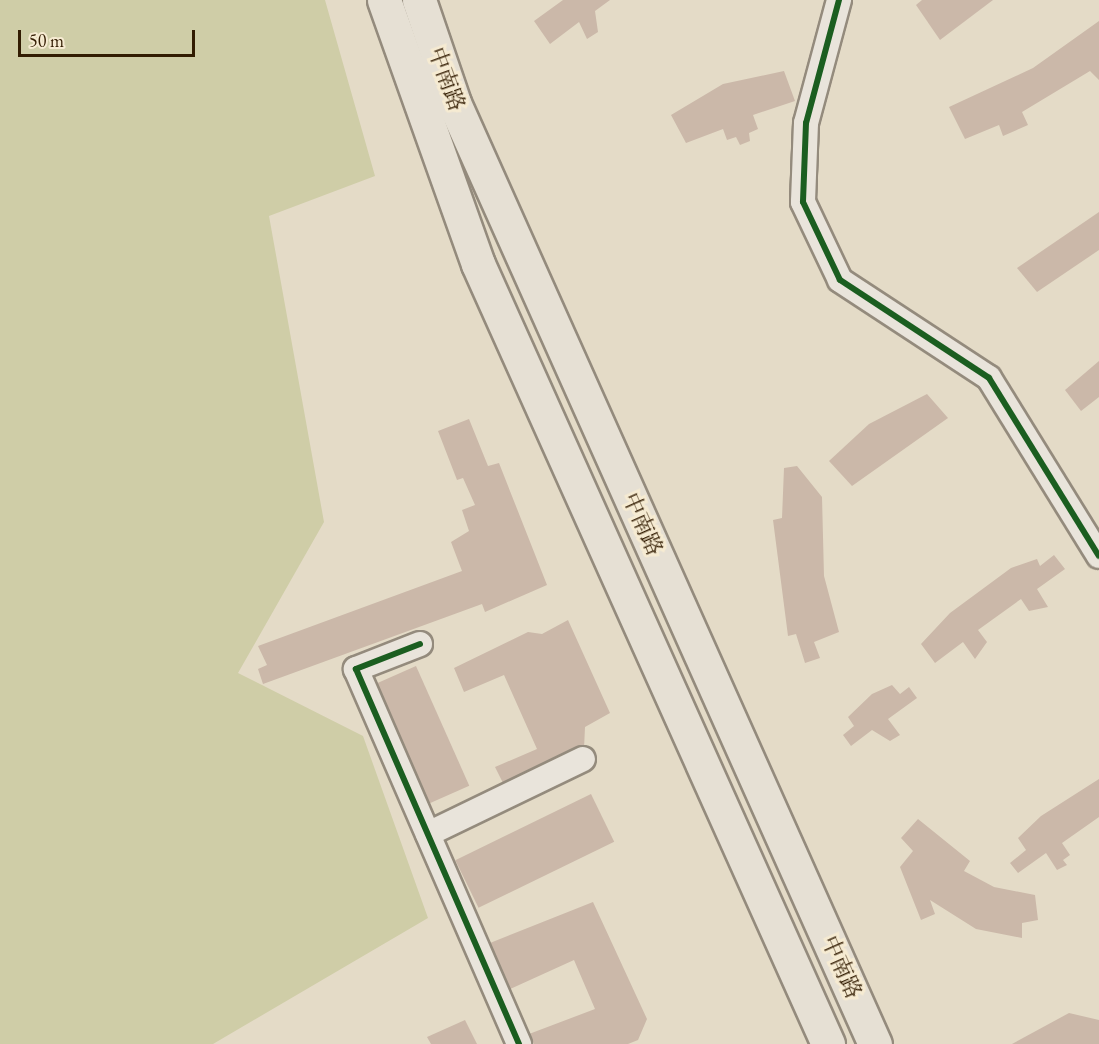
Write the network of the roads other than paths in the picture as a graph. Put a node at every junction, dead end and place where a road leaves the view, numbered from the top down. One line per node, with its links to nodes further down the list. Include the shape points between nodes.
1 (384, 0): 9 (main road, via 478,264)
2 (420, 0): 10 (main road, 中南路, via 459,114)
3 (839, 0): 4 (street, via 806,123 803,202 840,280 989,378)
4 (1099, 556)
5 (420, 644): 7 (street, via 356,669)
6 (584, 759): 7 (street)
7 (428, 834): 8 (street)
8 (519, 1044)
9 (828, 1044)
10 (875, 1044)

